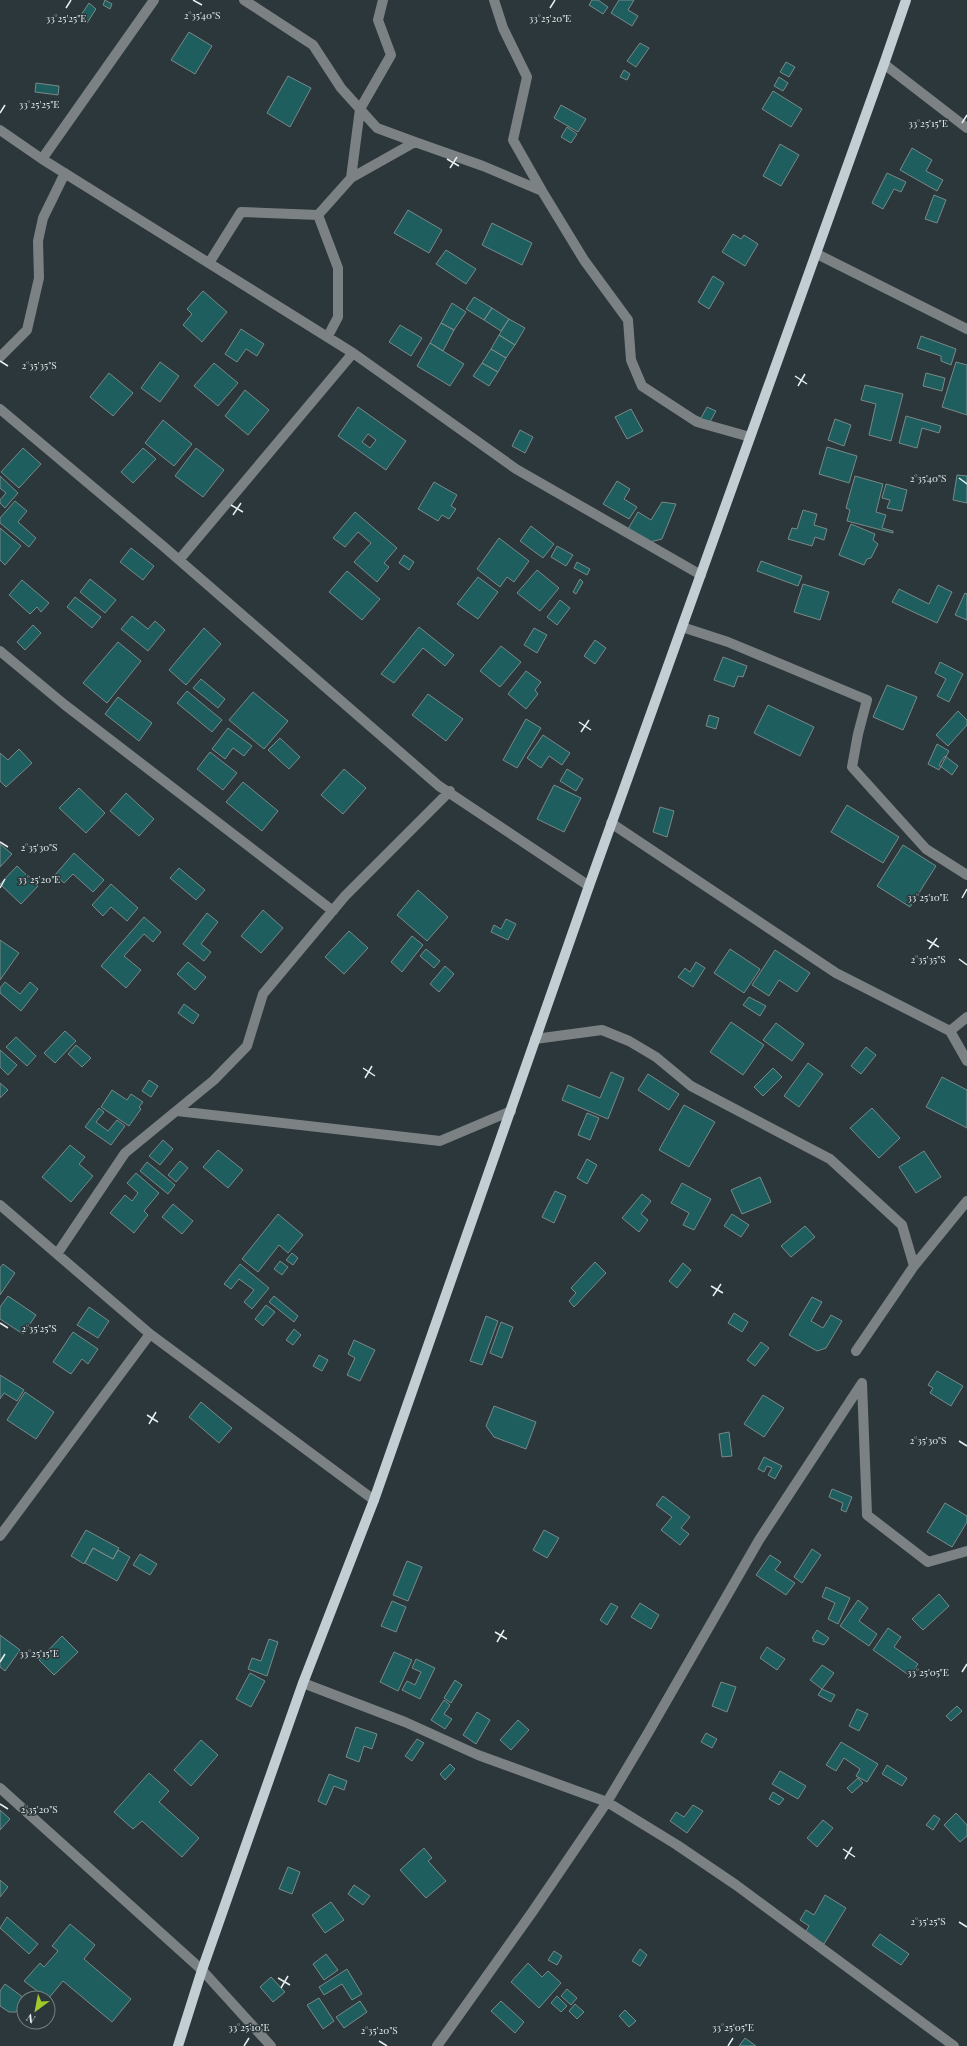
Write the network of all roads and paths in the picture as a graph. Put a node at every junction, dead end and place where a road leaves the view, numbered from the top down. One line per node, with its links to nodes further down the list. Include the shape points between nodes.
1 (154, 0): 11 (street)
2 (244, 0): 7 (street, via 313,45 341,88)
3 (382, 0): 7 (street, via 378,20 391,55)
4 (494, 0): 14 (street, via 503,28 527,77 514,140)
5 (906, 0): 6 (main road)
6 (884, 64): 8 (street); 16 (main road)
7 (360, 109): 10 (street, via 378,128); 13 (street)
8 (967, 128)
9 (0, 130): 11 (street)
10 (415, 142): 13 (street); 14 (street, via 483,166)
11 (42, 159): 12 (street)
12 (65, 173): 17 (street); 21 (street, via 43,218 38,241 39,278 27,330)
13 (351, 178): 15 (street)
14 (542, 191): 23 (street, via 584,260 628,320 631,360 642,386 696,422)
15 (318, 215): 17 (street, via 241,212); 19 (street, via 338,268 338,316)
16 (817, 254): 18 (street); 23 (main road)
17 (209, 263): 19 (street)
18 (967, 329)
19 (328, 336): 20 (street)
20 (353, 352): 24 (street); 25 (street, via 516,469)
21 (0, 357)
22 (0, 409): 24 (street)
23 (750, 438): 25 (main road)
24 (179, 560): 28 (street, via 431,779)
25 (701, 575): 26 (main road)
26 (682, 627): 29 (main road); 30 (street, via 728,642 867,700 852,767 926,849)
27 (0, 651): 32 (street, via 65,705)
28 (450, 791): 31 (street); 32 (street)
29 (611, 823): 31 (main road); 34 (street, via 836,973)
30 (967, 875)
31 (589, 886): 35 (main road)
32 (333, 910): 37 (street, via 263,994 246,1046 214,1080)
33 (967, 1017): 34 (street)
34 (950, 1031): 36 (street)
35 (535, 1040): 38 (main road); 42 (street, via 602,1030 629,1040 656,1057 691,1086 830,1159 902,1225)
36 (967, 1062)
37 (177, 1111): 38 (street, via 440,1141); 41 (street, via 125,1153)
38 (511, 1111): 45 (main road)
39 (967, 1201): 42 (street)
40 (0, 1205): 41 (street)
41 (57, 1254): 43 (street)
42 (914, 1266): 44 (street)
43 (150, 1334): 45 (street); 46 (street)
44 (856, 1351)
45 (374, 1500): 48 (main road)
46 (0, 1536)
47 (967, 1551): 50 (street, via 928,1562 867,1515 862,1383 760,1540)
48 (303, 1683): 50 (street, via 405,1722 478,1755); 51 (main road)
49 (0, 1788): 51 (street)
50 (607, 1802): 54 (street); 55 (street, via 736,1885)
51 (202, 1970): 52 (main road); 53 (street)
52 (178, 2046)
53 (271, 2046)
54 (437, 2046)
55 (954, 2046)

